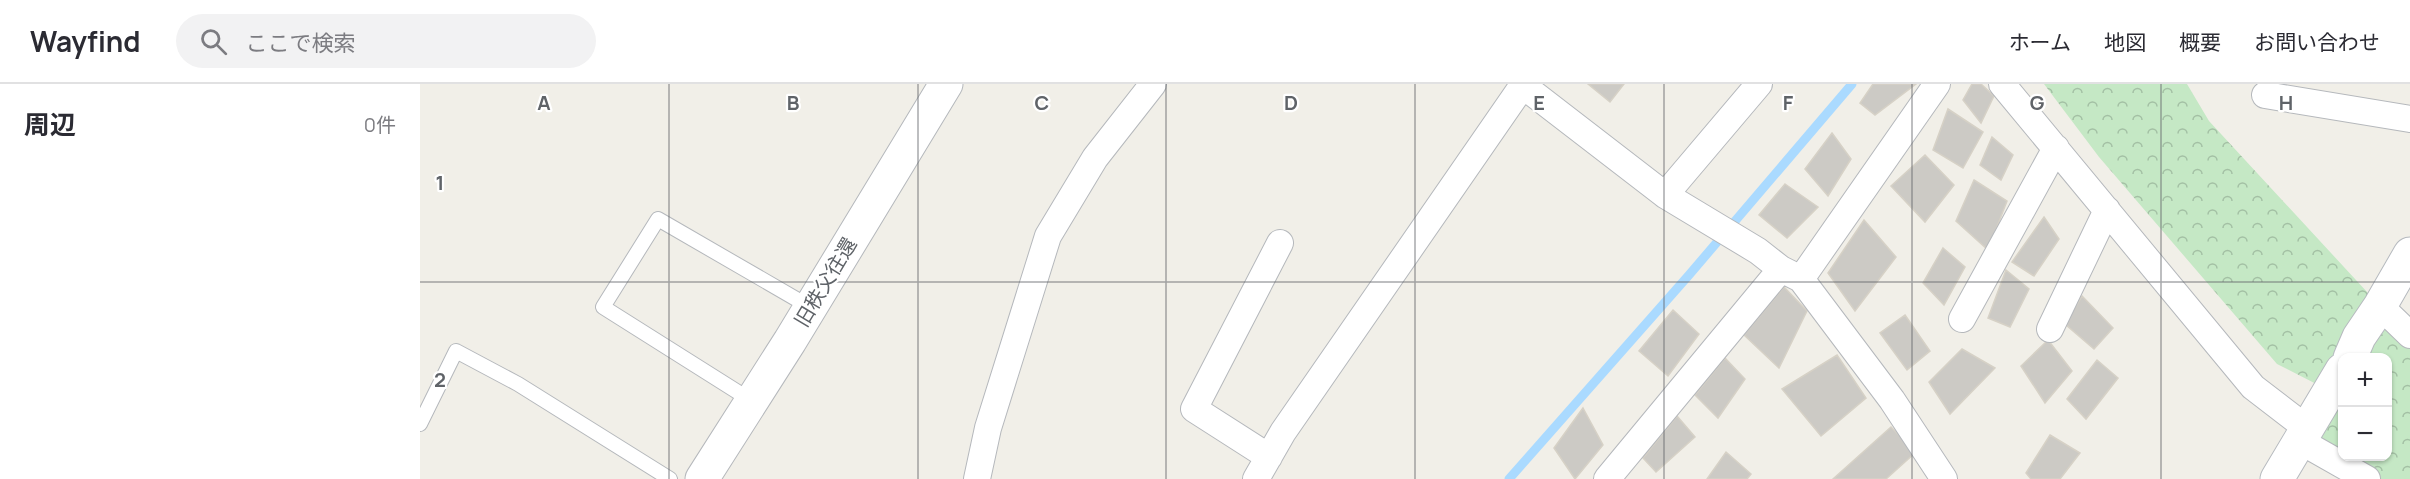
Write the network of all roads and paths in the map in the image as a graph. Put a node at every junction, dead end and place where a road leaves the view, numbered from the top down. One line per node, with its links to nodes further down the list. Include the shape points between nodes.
1 (946, 84): 17 (street, 旧秩父往還)
2 (1153, 84): 29 (street, via 1095,158 1048,236 988,428)
3 (1759, 84): 11 (street)
4 (1937, 84): 15 (street)
5 (2001, 84): 10 (street)
6 (1522, 85): 11 (street); 26 (street)
7 (2300, 92): 8 (street); 9 (street)
8 (2265, 95)
9 (2410, 119)
10 (2056, 148): 12 (street); 18 (street)
11 (1665, 195): 15 (street)
12 (2107, 210): 19 (street); 25 (street, via 2253,387)
13 (1280, 243): 26 (street, via 1194,409)
14 (2410, 254): 16 (street)
15 (1791, 274): 31 (street); 32 (street, via 1892,400)
16 (2380, 306): 20 (street); 21 (street)
17 (810, 307): 23 (street, 旧秩父往還); 23 (lane, via 658,219 603,307)
18 (1962, 319)
19 (2050, 329)
20 (2410, 335)
21 (2352, 353)
22 (2338, 378): 25 (street)
23 (752, 401): 28 (street, 旧秩父往還)
24 (420, 424): 27 (lane, via 456,351 518,384)
25 (2304, 436): 33 (street); 34 (street)
26 (1269, 457): 30 (street)
27 (670, 479)
28 (702, 479)
29 (977, 479)
30 (1257, 479)
31 (1607, 479)
32 (1944, 479)
33 (2277, 479)
34 (2367, 479)

